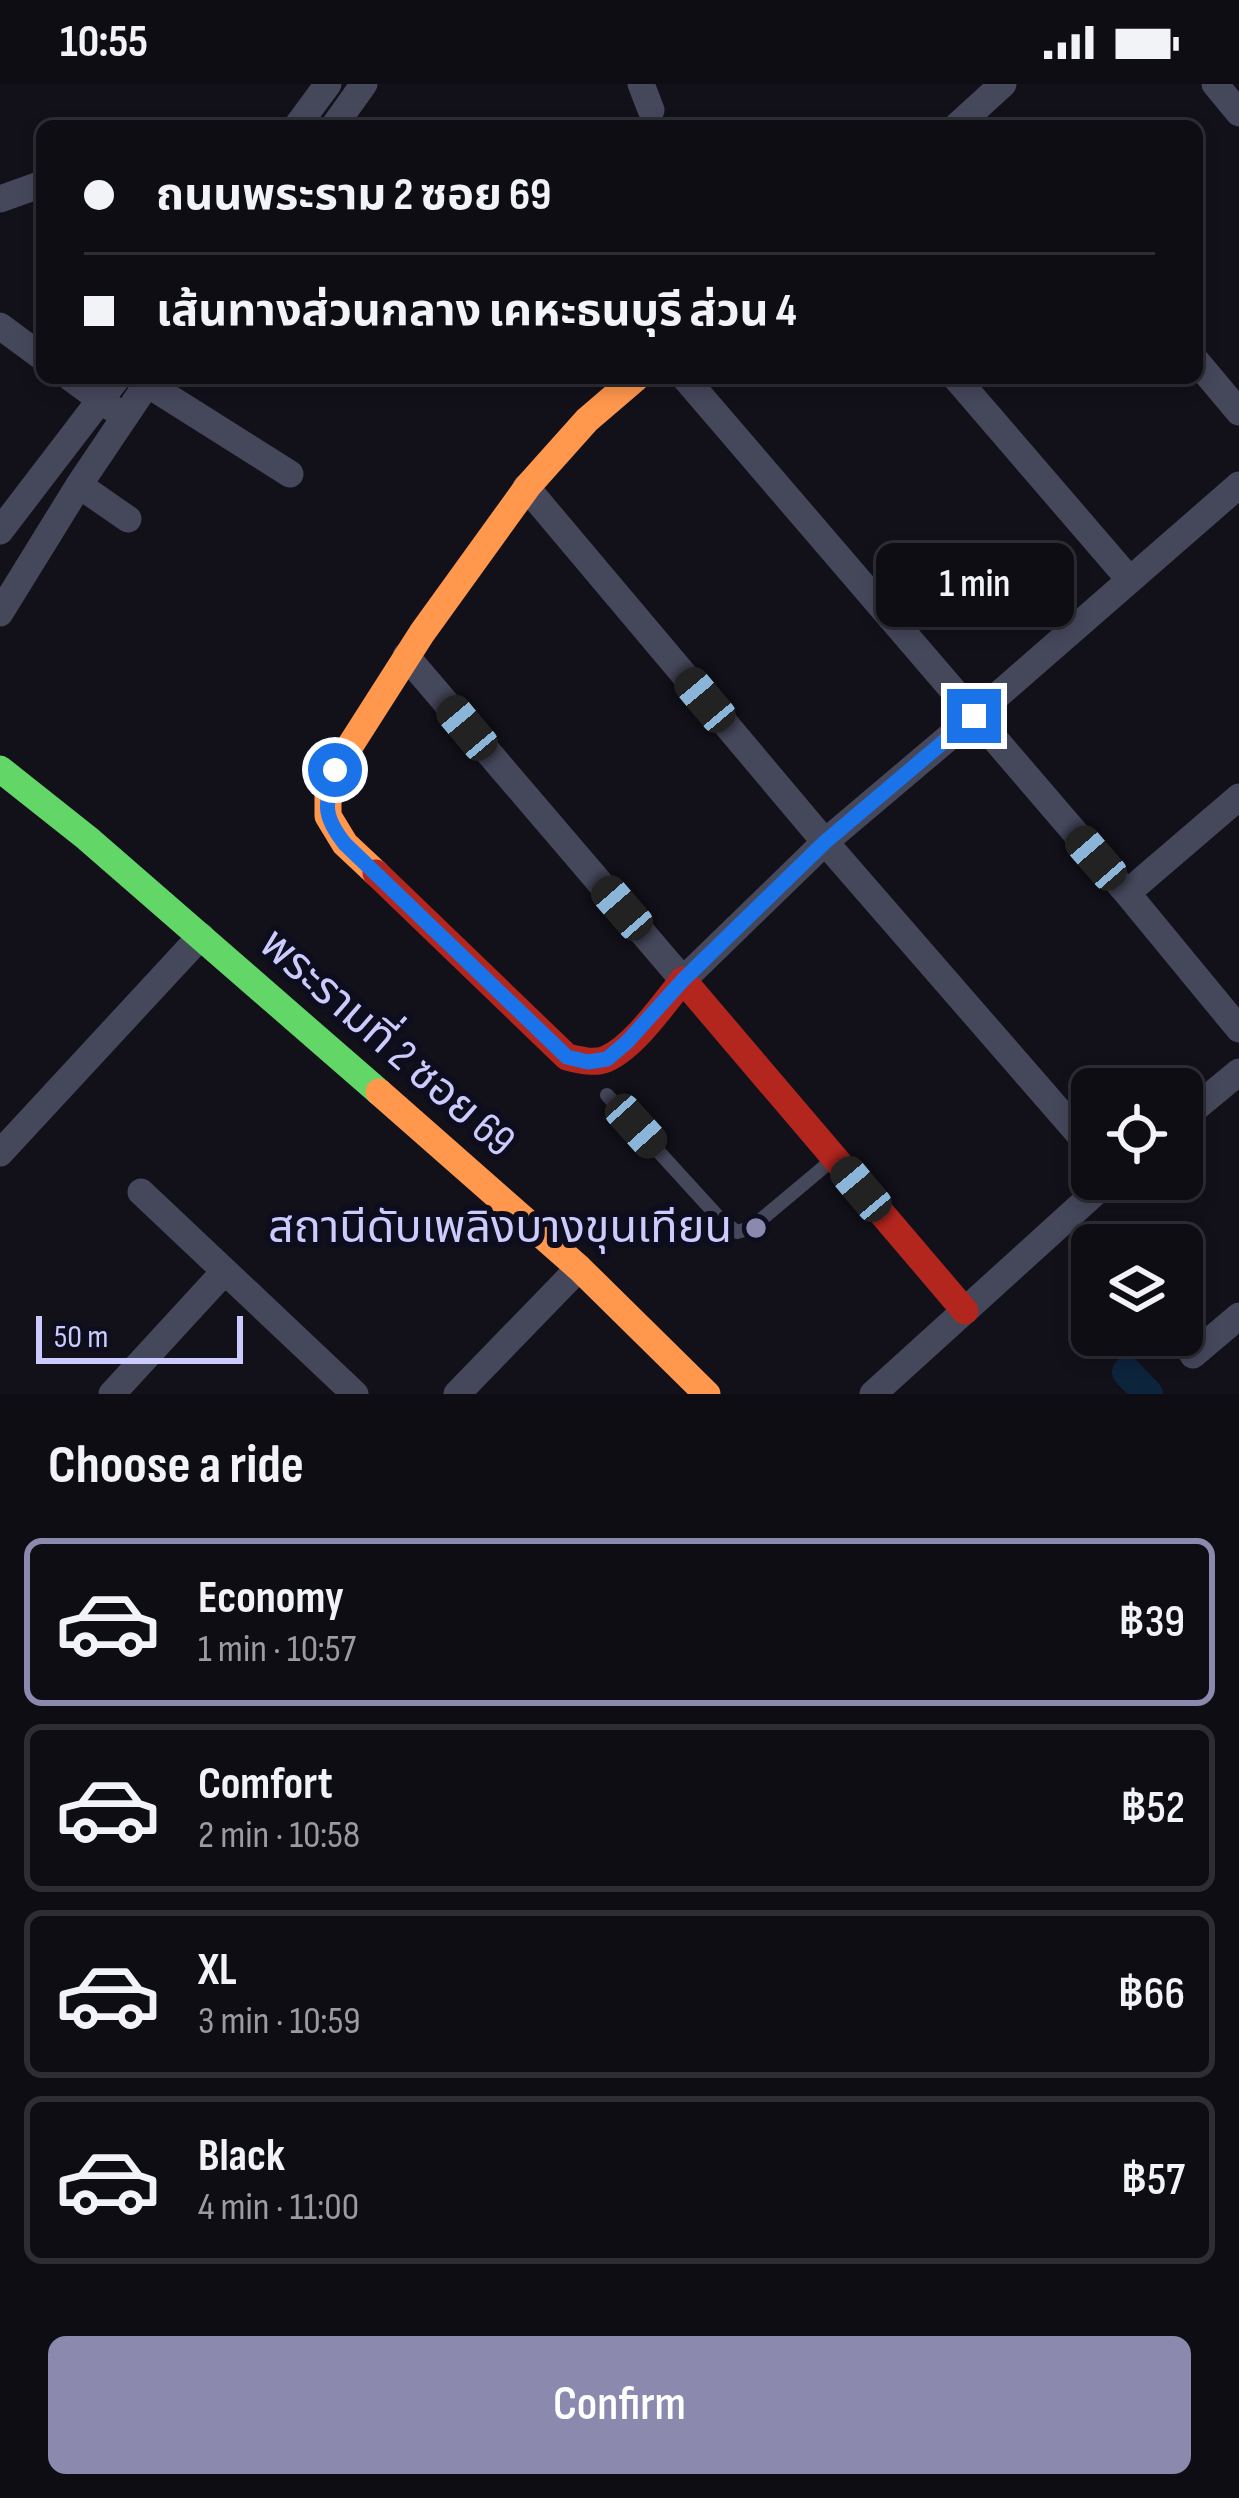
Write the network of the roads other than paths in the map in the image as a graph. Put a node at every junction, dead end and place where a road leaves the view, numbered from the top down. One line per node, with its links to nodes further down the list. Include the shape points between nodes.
1 (328, 84): 7 (street)
2 (364, 84): 8 (street)
3 (1003, 84): 6 (street)
4 (1214, 84): 5 (street)
5 (1239, 113)
6 (990, 115)
7 (301, 120)
8 (338, 120)
9 (36, 186): 10 (street)
10 (0, 199)
11 (0, 326): 12 (street)
12 (36, 352)
13 (1203, 369): 20 (street)
14 (143, 384): 21 (street)
15 (151, 384): 22 (street)
16 (628, 384): 25 (street)
17 (690, 384): 31 (street)
18 (961, 384): 28 (street)
19 (109, 389): 21 (street); 27 (street)
20 (1239, 412)
21 (125, 417): 23 (street)
22 (290, 474)
23 (79, 484): 26 (street); 29 (street)
24 (1239, 485): 28 (street)
25 (526, 487): 30 (street); 34 (street)
26 (128, 519)
27 (0, 531)
28 (1129, 579): 31 (street)
29 (0, 614)
30 (406, 656): 37 (street); 37 (street, via 335,770 328,823 345,844 567,1057 607,1059)
31 (974, 716): 34 (street); 35 (street)
32 (0, 769): 36 (street, พระรามที่ 2 ซอย 69)
33 (1239, 796): 35 (street)
34 (825, 842): 37 (street); 42 (street)
35 (1126, 893): 38 (street)
36 (201, 936): 43 (street); 47 (street, พระรามที่ 2 ซอย 69)
37 (683, 980): 44 (street)
38 (1239, 1029)
39 (1239, 1072): 41 (street)
40 (607, 1094): 44 (lane, via 737,1232)
41 (1203, 1102)
42 (1071, 1125)
43 (0, 1153)
44 (835, 1158): 49 (street)
45 (141, 1192): 48 (street)
46 (1087, 1200): 49 (street)
47 (578, 1268): 54 (street); 55 (street, พระรามที่ 2 ซอย 69)
48 (224, 1272): 52 (street); 53 (street)
49 (965, 1310): 56 (street)
50 (1239, 1316): 51 (street)
51 (1203, 1347)
52 (112, 1394)
53 (355, 1394)
54 (457, 1394)
55 (707, 1394)
56 (873, 1394)

